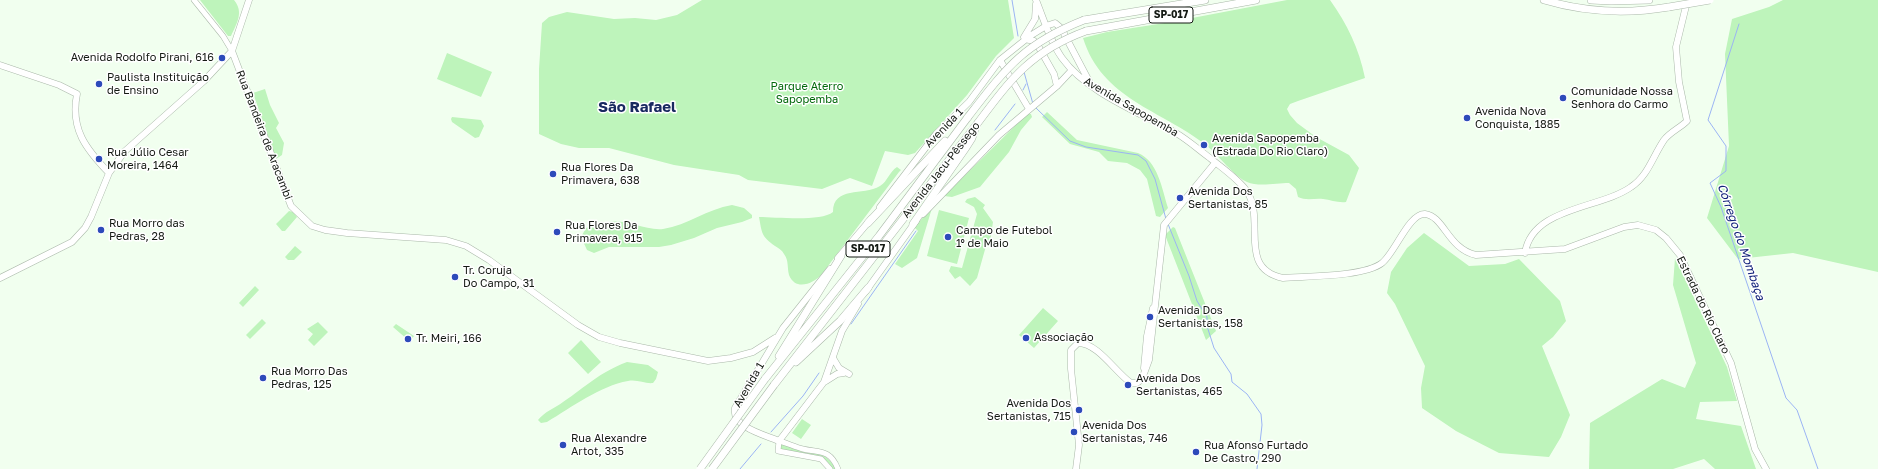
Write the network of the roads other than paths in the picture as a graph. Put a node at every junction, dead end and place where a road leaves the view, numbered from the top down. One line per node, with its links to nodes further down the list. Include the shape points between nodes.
1 (194, 0): 14 (street, Rua Bandeira de Aracambi)
2 (249, 0): 14 (main road)
3 (1036, 0): 12 (main road, Avenida Sapopemba); 13 (main road, via 1035,19)
4 (1205, 0): 21 (highway, Avenida Jacu-Pêssego / SP-017, bridge, via 1084,20 1044,38 1018,57)
5 (1256, 0): 22 (highway, Avenida Jacu-Pêssego / SP-017, bridge, via 1086,32 1061,41 1027,64 1010,80)
6 (1544, 0): 10 (highway, bridge, via 1578,8 1630,11)
7 (1591, 0): 11 (highway)
8 (1649, 0): 11 (highway)
9 (1691, 0): 27 (main road, via 1686,6 1676,47 1679,82 1687,121 1664,141 1638,182 1611,198 1545,222 1532,235)
10 (1710, 0)
11 (1610, 1)
12 (1046, 26): 13 (main road, Avenida 1); 17 (main road, Avenida Sapopemba, via 1058,52); 18 (main road, via 1055,23 1061,28)
13 (1023, 40): 15 (main road, Avenida 1); 19 (main road, via 1034,41 1037,44)
14 (232, 51): 24 (main road, via 204,81 131,144); 35 (main road, Rua Bandeira de Aracambi, via 291,206 312,226 347,233 446,240 466,246 578,325 608,340 708,360 743,355)
15 (1000, 60): 20 (main road); 25 (main road, Avenida 1, via 969,102 928,143)
16 (0, 65): 24 (main road, via 59,85 77,94 75,119 83,143)
17 (1072, 70): 18 (main road, Avenida Sapopemba); 19 (main road)
18 (1090, 85): 23 (main road, Avenida Sapopemba, via 1183,138)
19 (1058, 86): 20 (main road)
20 (1030, 108): 26 (main road)
21 (962, 124): 25 (highway); 38 (highway, Avenida Jacu-Pêssego / SP-017, via 879,236)
22 (976, 125): 26 (highway, via 969,144); 39 (highway, Avenida Jacu-Pêssego / SP-017)
23 (1215, 163): 27 (main road, Estrada do Rio Claro, via 1241,185 1250,197 1254,214 1257,257 1262,268 1275,276 1283,278 1332,274 1362,271 1376,266 1391,253 1412,222 1423,214 1438,220 1456,245 1469,254); 31 (main road, via 1167,221 1162,233)
24 (109, 173): 29 (main road, via 91,216 72,242)
25 (868, 223): 28 (main road, Avenida 1)
26 (913, 224): 30 (main road)
27 (1525, 253): 48 (main road, Estrada do Rio Claro, via 1565,249 1638,225 1656,230 1666,238 1680,255 1731,363 1755,449)
28 (841, 256): 34 (main road, Avenida 1); 38 (highway)
29 (0, 278)
30 (868, 288): 37 (main road, via 842,331); 39 (highway, via 840,321)
31 (1155, 304): 32 (main road); 33 (main road)
32 (1150, 318): 33 (main road); 40 (main road)
33 (1153, 329): 40 (main road, via 1149,360)
34 (777, 336): 35 (main road, Rua Bandeira de Aracambi); 36 (main road, Avenida 1)
35 (759, 349): 36 (main road)
36 (767, 354): 42 (main road, Avenida 1, via 734,408 734,415 748,428)
37 (833, 358): 41 (main road); 41 (main road, via 837,366 847,373 837,374)
38 (774, 367): 43 (highway, Avenida Jacu-Pêssego / SP-017, bridge)
39 (782, 374): 44 (highway, Avenida Jacu-Pêssego / SP-017, bridge)
40 (1144, 375): 47 (main road, via 1140,381 1131,383 1091,347 1081,343 1071,350 1079,445)
41 (824, 382): 42 (main road)
42 (779, 440): 45 (street, via 778,451 821,459); 46 (street, via 804,449 824,452 834,460)
43 (700, 469)
44 (712, 469)
45 (830, 469)
46 (838, 469)
47 (1076, 469)
48 (1766, 469)

